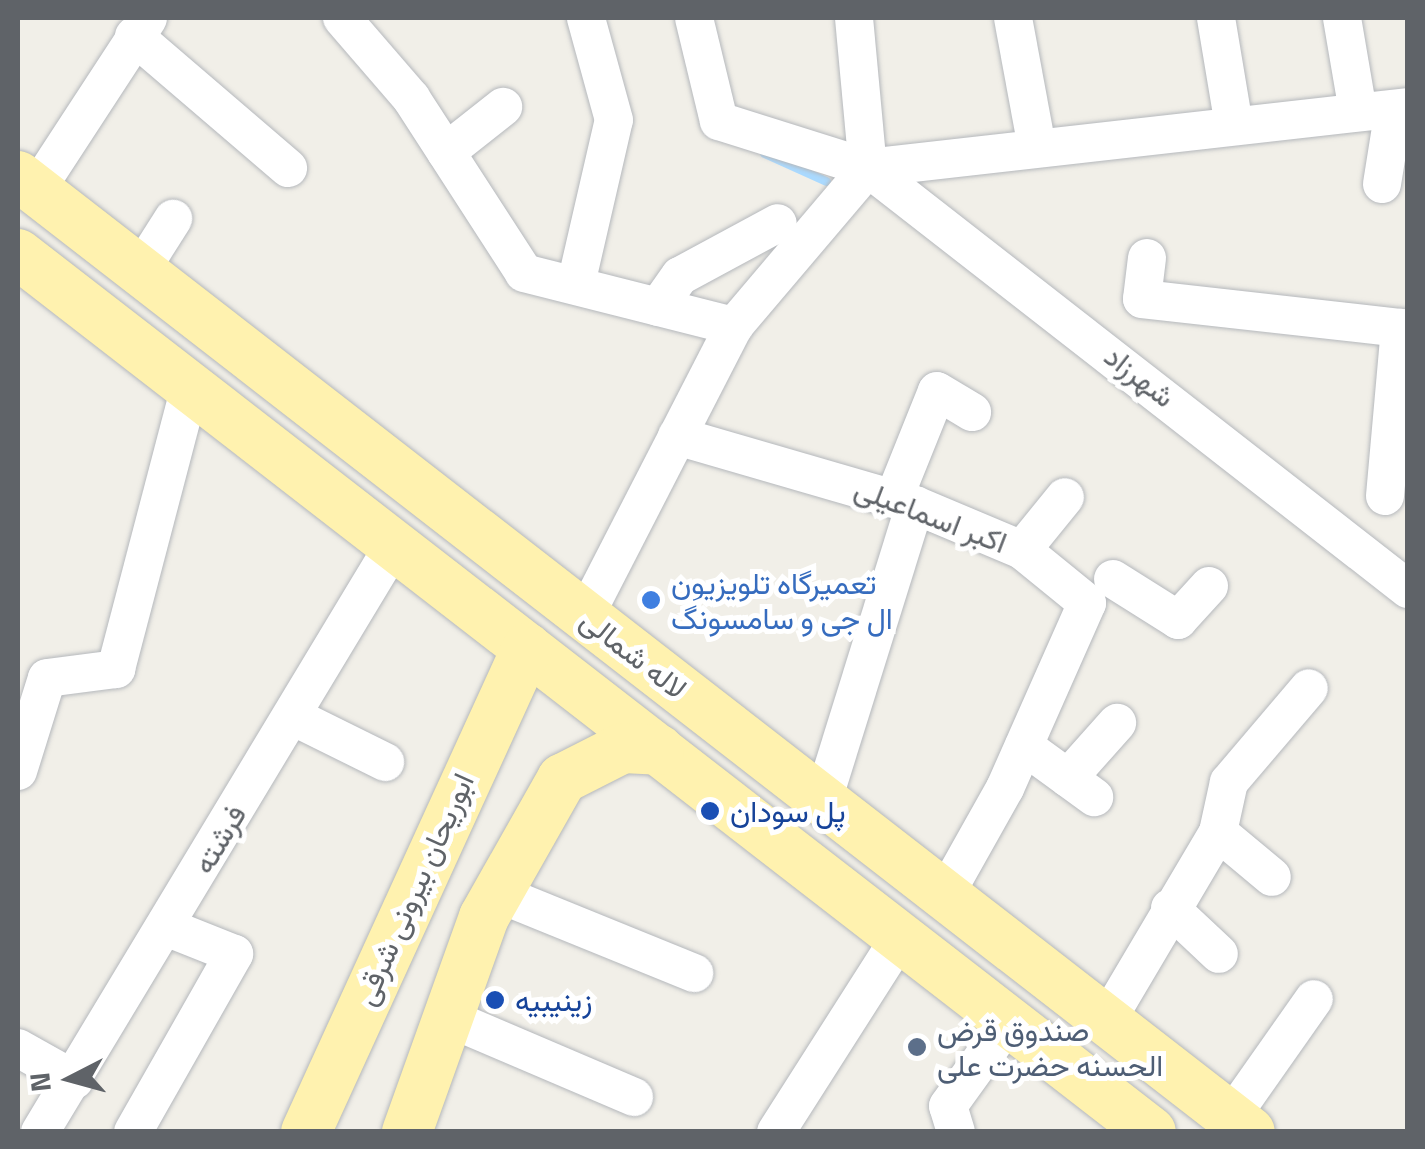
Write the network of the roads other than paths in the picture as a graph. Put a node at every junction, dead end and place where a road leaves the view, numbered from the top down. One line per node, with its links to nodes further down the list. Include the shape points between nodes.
1 (342, 18): 13 (street)
2 (586, 18): 23 (street, via 614,120)
3 (694, 18): 15 (street, via 719,121)
4 (854, 18): 15 (street)
5 (1014, 18): 12 (street)
6 (1216, 18): 11 (street)
7 (1342, 18): 10 (street)
8 (141, 27): 14 (street); 16 (street)
9 (503, 107): 13 (street)
10 (1387, 109): 11 (street); 17 (street)
11 (1234, 126): 12 (street)
12 (1036, 147): 15 (street)
13 (446, 152): 23 (street, via 524,273)
14 (288, 168)
15 (868, 168): 25 (street); 37 (street, شهرزاد)
16 (27, 183): 22 (main road, لاله شمالی)
17 (1382, 184)
18 (173, 219): 22 (street)
19 (778, 224): 24 (street, via 680,276)
20 (18, 254): 27 (main road, لاله شمالی)
21 (1147, 258): 26 (street, via 1142,299)
22 (140, 271): 39 (main road, لاله شمالی)
23 (576, 284): 24 (street)
24 (658, 307): 25 (street)
25 (734, 326): 29 (street)
26 (1404, 329): 30 (street)
27 (190, 387): 33 (main road, لاله شمالی); 41 (street, via 116,668)
28 (972, 412): 32 (street, via 937,391)
29 (677, 436): 32 (street, اکبر اسماعیلی); 39 (street)
30 (1385, 496)
31 (1065, 497): 34 (street)
32 (904, 502): 34 (street, اکبر اسماعیلی); 50 (street)
33 (394, 545): 38 (main road, لاله شمالی); 44 (street, فرشته)
34 (1022, 550): 35 (street, اکبر اسماعیلی)
35 (1112, 580): 36 (street, اکبر اسماعیلی, via 1178,620); 46 (street)
36 (1209, 586)
37 (1408, 589)
38 (481, 612): 40 (main road, لاله شمالی); 43 (main road)
39 (585, 616): 50 (main road, لاله شمالی)
40 (527, 648): 43 (main road, ابوریحان بیرونی شرقی); 47 (main road, لاله شمالی)
41 (32, 670): 49 (street)
42 (1309, 688): 51 (street, via 1229,782)
43 (500, 703): 53 (main road, ابوریحان بیرونی شرقی)
44 (292, 716): 48 (street); 57 (street, فرشته)
45 (1117, 724): 46 (street, via 1081,787)
46 (1024, 746): 55 (street)
47 (658, 750): 54 (main road, via 623,748 562,779); 58 (main road, لاله شمالی)
48 (385, 762)
49 (18, 771)
50 (823, 800): 55 (main road, لاله شمالی)
51 (1218, 832): 52 (street); 56 (street)
52 (1272, 877)
53 (414, 890): 54 (main road, via 442,875 464,880); 72 (main road, ابوریحان بیرونی شرقی)
54 (490, 905): 60 (street); 63 (main road)
55 (962, 908): 58 (main road, via 987,942 978,974); 62 (main road, لاله شمالی)
56 (1170, 908): 59 (street); 62 (street)
57 (166, 928): 66 (street, فرشته); 71 (street, via 234,954)
58 (906, 942): 64 (main road, لاله شمالی); 73 (street)
59 (1219, 954)
60 (694, 973)
61 (1314, 999): 68 (street)
62 (1100, 1015): 64 (main road, via 1036,994); 68 (main road, لاله شمالی)
63 (451, 1019): 67 (street); 69 (main road)
64 (1023, 1032): 74 (street, via 948,1106); 75 (main road, لاله شمالی)
65 (18, 1048): 66 (street)
66 (75, 1080): 70 (street, فرشته)
67 (634, 1096)
68 (1240, 1124)
69 (417, 1128)
70 (40, 1132)
71 (133, 1132)
72 (306, 1132)
73 (776, 1132)
74 (956, 1132)
75 (1152, 1132)

